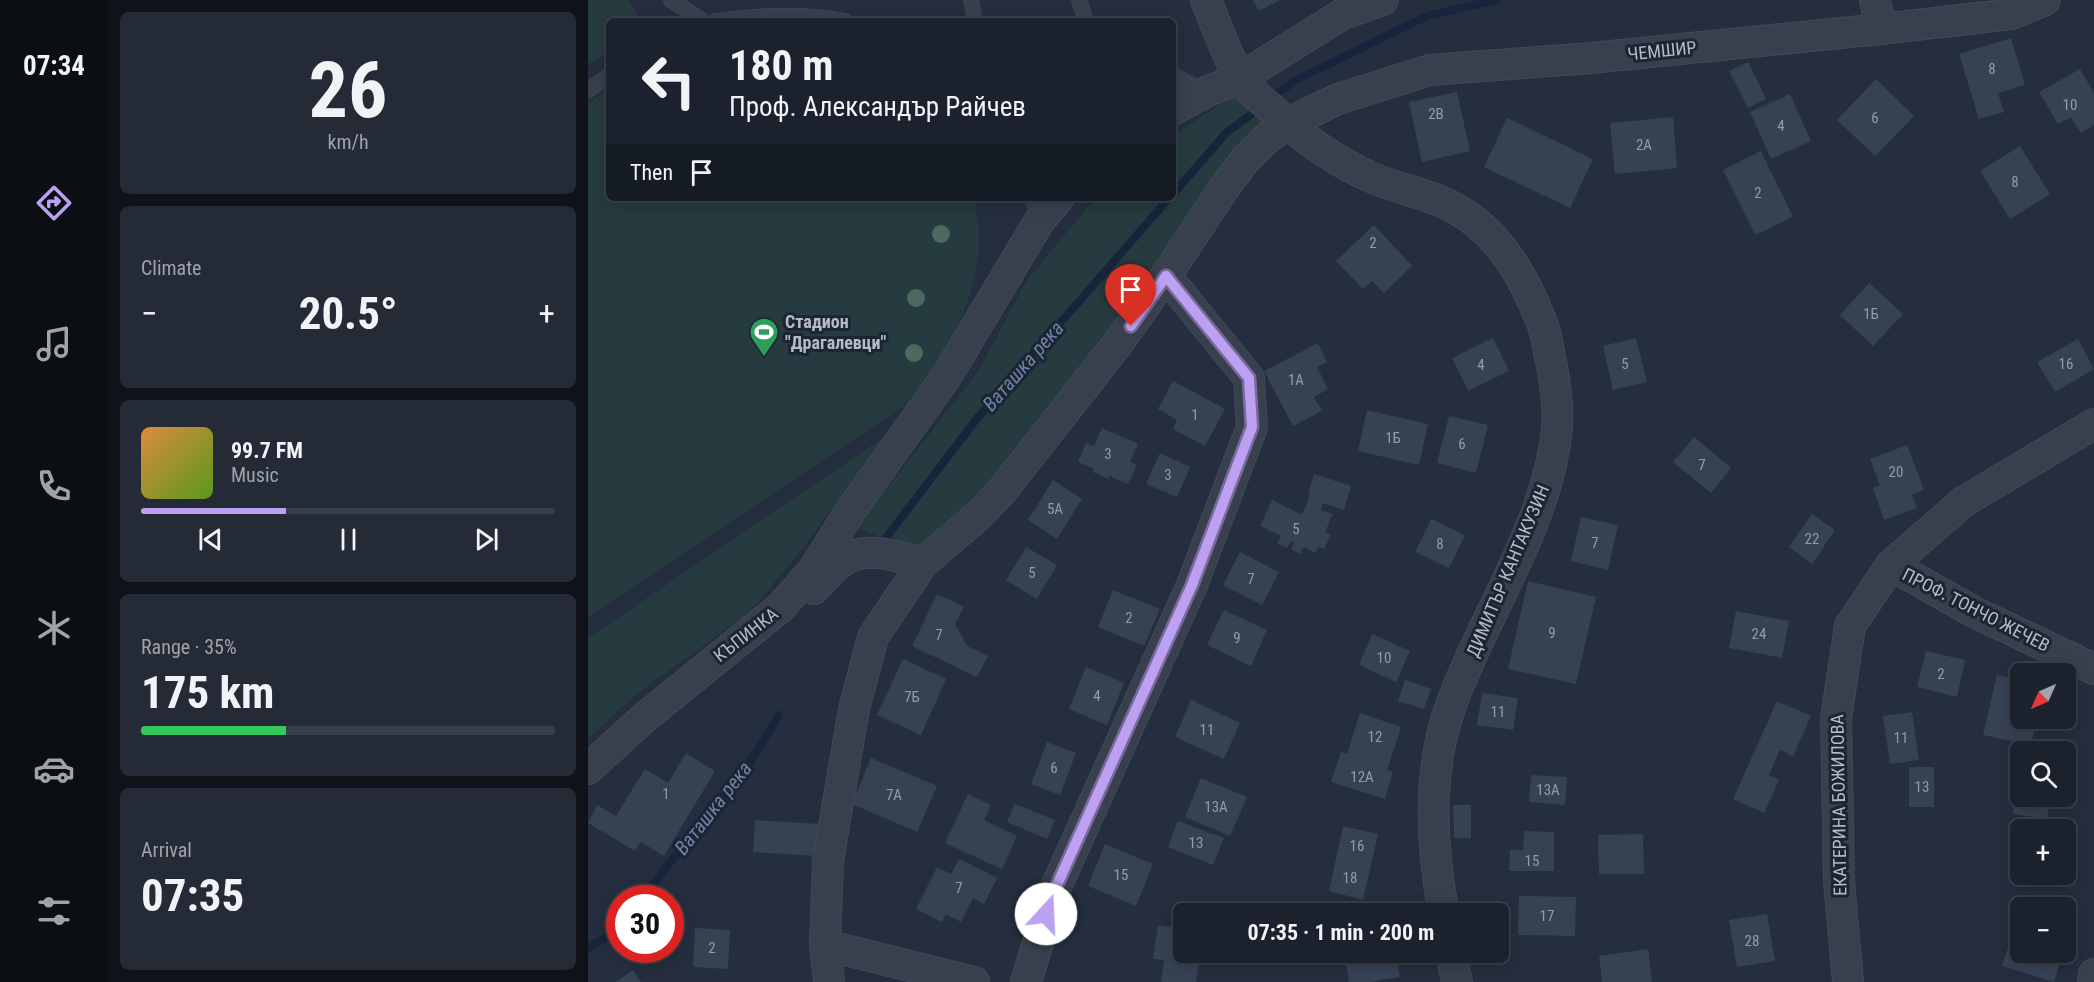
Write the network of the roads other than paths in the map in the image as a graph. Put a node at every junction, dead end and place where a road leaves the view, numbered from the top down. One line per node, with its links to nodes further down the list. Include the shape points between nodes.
1 (671, 0): 8 (lane)
2 (971, 0): 11 (lane)
3 (1079, 0): 12 (lane)
4 (1206, 0): 16 (street)
5 (1383, 0): 16 (street, via 1341,15)
6 (1875, 0): 13 (street)
7 (2045, 0): 13 (street, ЧЕМШИР, via 2012,14)
8 (698, 18)
9 (748, 18): 10 (lane, via 782,15)
10 (831, 18)
11 (974, 18)
12 (1085, 18)
13 (1881, 29): 20 (street, ЧЕМШИР, via 1430,70)
14 (1176, 77): 18 (lane)
15 (606, 78): 17 (lane)
16 (1245, 83): 18 (street); 20 (street, ДИМИТЪР КАНТАКУЗИН)
17 (588, 90)
18 (1206, 92): 19 (street)
19 (1176, 108)
20 (1282, 119): 23 (street, ЧЕМШИР, via 1224,188); 30 (street, ДИМИТЪР КАНТАКУЗИН, via 1320,148 1375,178 1459,210 1495,239 1524,281 1544,327 1558,425 1552,465 1531,525 1450,707 1440,745 1434,839)
21 (1053, 201): 22 (street)
22 (1036, 209): 27 (street, via 946,377 814,569)
23 (1166, 276): 25 (street, ЧЕМШИР, via 1002,491); 36 (street, via 1249,378 1252,427 1192,585 1052,896)
24 (2094, 424): 26 (street, ЕКАТЕРИНА БОЖИЛОВА, via 1963,502)
25 (923, 563): 27 (street, КЪПИНКА, via 875,552 855,555 838,564 807,596 794,605); 31 (street, ЧЕМШИР, via 873,637 854,709 828,861)
26 (1890, 565): 28 (street, ПРОФ. ТОНЧО ЖЕЧЕВ, via 1974,612); 38 (street, ЕКАТЕРИНА БОЖИЛОВА, via 1850,626 1836,718 1839,882)
27 (781, 607): 29 (street, КЪПИНКА, via 683,685)
28 (2094, 669)
29 (588, 769)
30 (1443, 903)
31 (825, 945): 34 (street, ЧЕМШИР); 35 (street)
32 (1453, 963): 37 (street)
33 (2094, 974): 39 (street)
34 (829, 982)
35 (974, 982)
36 (1026, 982)
37 (1457, 982)
38 (1848, 982)
39 (2093, 982)

